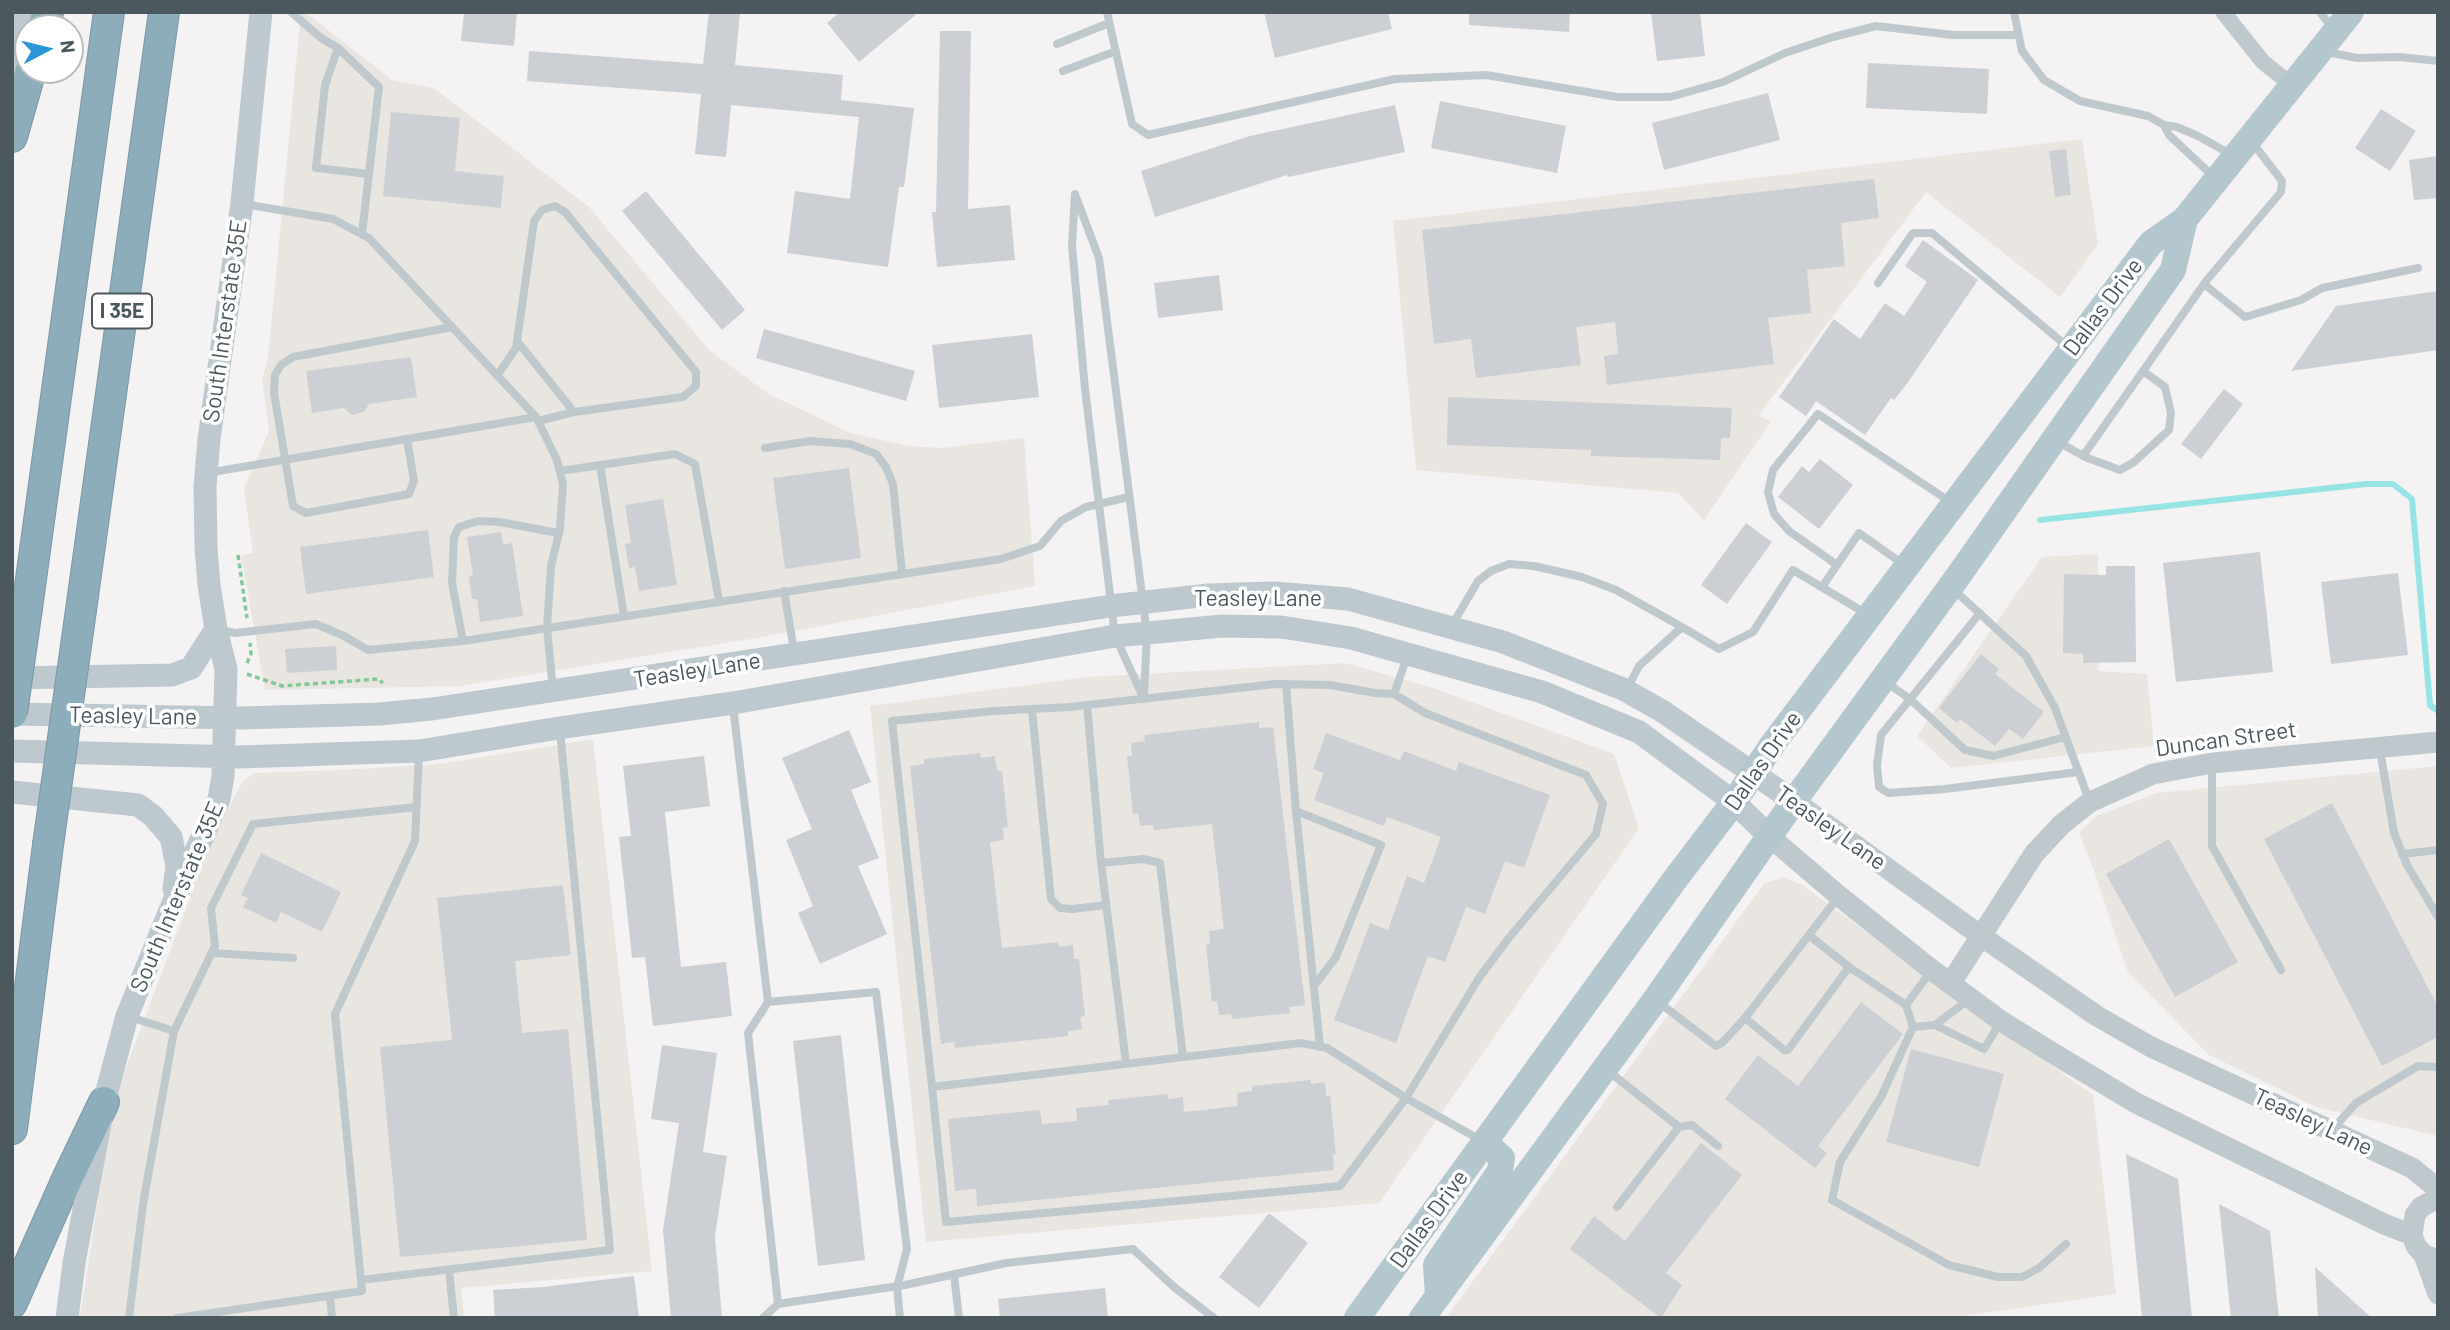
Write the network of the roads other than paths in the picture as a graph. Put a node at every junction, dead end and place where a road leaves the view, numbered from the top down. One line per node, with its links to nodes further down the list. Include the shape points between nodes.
1 (24, 12): 17 (main road)
2 (109, 12): 84 (highway, I 35E, bridge)
3 (164, 12): 138 (highway, I 35E, bridge)
4 (261, 12): 25 (main road, South Interstate 35E)
5 (291, 12): 13 (lane)
6 (1107, 12): 9 (lane)
7 (2014, 12): 11 (lane)
8 (2223, 12): 19 (street, via 2263,62)
9 (1110, 23): 12 (lane); 14 (lane)
10 (2332, 27): 15 (lane, via 2357,58); 19 (main road, Dallas Drive)
11 (2019, 35): 14 (lane, via 1954,35 1876,26 1797,49 1723,82 1670,97 1617,97 1486,75 1395,79 1148,135 1132,124); 20 (lane, via 2022,51 2044,80 2080,101 2148,116)
12 (1057, 44)
13 (338, 48): 23 (lane, via 379,86); 23 (lane, via 325,85 316,168)
14 (1116, 51): 16 (lane)
15 (2438, 61)
16 (1063, 71)
17 (12, 82)
18 (28, 84): 21 (highway)
19 (2293, 86): 22 (main road, Dallas Drive)
20 (2165, 125): 22 (lane); 24 (lane, via 2176,143)
21 (12, 137)
22 (2242, 148): 24 (main road, Dallas Drive); 30 (lane, via 2282,181 2280,192)
23 (369, 174): 27 (lane)
24 (2217, 179): 26 (main road, Dallas Drive)
25 (242, 203): 27 (lane, via 333,219); 47 (main road, South Interstate 35E)
26 (2185, 219): 33 (main road, Dallas Drive, via 2151,243); 38 (main road, Dallas Drive, via 2173,270)
27 (362, 234): 31 (lane)
28 (2418, 268): 30 (lane, via 2322,288 2301,300 2245,317)
29 (1878, 283): 33 (lane, via 1913,233 1932,233)
30 (2204, 284): 34 (lane)
31 (452, 327): 35 (lane); 44 (lane, via 293,356 281,365 274,393)
32 (517, 341): 35 (lane); 37 (lane); 37 (lane, via 534,221 542,210 555,206 565,212 696,372 696,386 683,397)
33 (2071, 349): 36 (main road, Dallas Drive)
34 (2143, 371): 43 (lane); 43 (lane, via 2165,387 2171,413 2169,430 2120,470)
35 (497, 376): 39 (lane)
36 (2040, 391): 38 (main road); 50 (main road, Dallas Drive)
37 (574, 412): 39 (lane)
38 (2072, 414): 41 (main road, Dallas Drive)
39 (537, 419): 40 (lane); 46 (lane)
40 (407, 439): 44 (lane); 44 (lane, via 414,481 409,494 306,513 293,506)
41 (2054, 440): 43 (lane); 56 (main road, Dallas Drive)
42 (765, 449): 54 (lane, via 810,441 850,444 876,454 893,484)
43 (2084, 456)
44 (285, 460): 47 (lane)
45 (600, 465): 46 (lane); 58 (lane, via 675,454 695,464); 62 (lane)
46 (560, 471): 51 (lane, via 564,484)
47 (206, 473): 67 (main road, South Interstate 35E, via 206,548)
48 (1129, 497): 49 (lane); 49 (lane, via 1099,258 1075,194 1072,246); 59 (lane)
49 (1099, 503): 54 (lane, via 1062,521 1040,546 1001,559); 60 (lane)
50 (1954, 505): 52 (lane, via 1818,414 1773,470 1768,492 1774,514 1789,531); 53 (main road, Dallas Drive)
51 (558, 533): 65 (lane); 70 (lane, via 500,522 478,521 459,527 454,537 452,583)
52 (1837, 565): 53 (lane, via 1859,533); 55 (lane)
53 (1908, 567): 63 (main road, Dallas Drive)
54 (902, 573): 57 (lane)
55 (1822, 587): 63 (lane); 64 (lane, via 1793,570 1752,632 1719,649)
56 (1951, 587): 61 (lane); 74 (main road, Dallas Drive)
57 (784, 591): 58 (lane); 71 (lane)
58 (719, 601): 62 (lane)
59 (1143, 603): 60 (main road, Teasley Lane); 66 (main road, Teasley Lane, via 1273,593 1348,599); 68 (lane)
60 (1111, 606): 69 (lane); 71 (main road, Teasley Lane)
61 (1980, 613): 80 (lane); 87 (lane, via 2026,656)
62 (624, 616): 65 (lane)
63 (1871, 616): 95 (main road, Dallas Drive)
64 (1682, 627): 66 (lane, via 1616,590 1582,577 1509,564 1478,582); 76 (lane, via 1639,666)
65 (547, 628): 70 (lane); 77 (lane)
66 (1451, 628): 76 (main road, Teasley Lane, via 1503,642)
67 (216, 629): 70 (lane, via 235,634 316,624 368,650); 73 (main road, via 191,668 172,675); 85 (main road, South Interstate 35E, via 226,669)
68 (1147, 634): 69 (main road, Teasley Lane); 72 (main road, Teasley Lane, via 1222,626 1280,627 1351,638); 79 (lane)
69 (1115, 636): 79 (lane); 81 (main road, Teasley Lane)
70 (463, 641)
71 (795, 654): 77 (main road, Teasley Lane)
72 (1408, 654): 78 (lane); 97 (main road, Teasley Lane, via 1549,694 1639,732)
73 (12, 678)
74 (1884, 680): 80 (lane); 98 (main road, Dallas Drive)
75 (1286, 684): 78 (lane); 79 (lane); 101 (lane)
76 (1626, 691): 95 (main road, Teasley Lane)
77 (553, 693): 85 (main road, Teasley Lane, via 380,714); 86 (main road)
78 (1394, 694): 135 (lane, via 1425,713 1586,775 1603,804 1596,834 1486,968)
79 (1144, 699): 82 (lane)
80 (1910, 699): 87 (lane, via 1965,750 1993,755); 94 (lane, via 1881,735 1879,787 1888,793)
81 (733, 703): 86 (main road, Teasley Lane); 121 (lane)
82 (1087, 705): 83 (lane); 105 (lane)
83 (1032, 710): 108 (lane, via 1051,899 1060,908); 134 (lane, via 892,721)
84 (12, 714): 85 (main road, Teasley Lane)
85 (223, 718): 92 (main road, South Interstate 35E)
86 (559, 728): 91 (main road, Teasley Lane); 148 (lane, via 610,1251)
87 (2065, 737): 94 (lane)
88 (2438, 742): 89 (street, Duncan Street)
89 (2380, 747): 93 (street, Duncan Street); 104 (lane, via 2394,833)
90 (12, 751): 92 (main road, Teasley Lane)
91 (419, 751): 92 (main road, Teasley Lane); 100 (lane)
92 (223, 755): 107 (main road, South Interstate 35E, via 219,799)
93 (2212, 763): 99 (street, Duncan Street, via 2153,774); 116 (lane, via 2212,846)
94 (2078, 772): 99 (lane)
95 (1754, 774): 97 (main road, Dallas Drive); 98 (main road, Teasley Lane)
96 (12, 792): 107 (main road, via 138,805 171,837 177,866)
97 (1734, 802): 102 (main road, Teasley Lane); 140 (main road, Dallas Drive)
98 (1794, 802): 102 (main road, Dallas Drive); 111 (street, Teasley Lane)
99 (2090, 802): 111 (street, Duncan Street, via 2034,854)
100 (417, 807): 112 (lane, via 253,824 211,908); 150 (lane, via 415,841 335,1014)
101 (1296, 811): 118 (lane); 118 (lane, via 1381,845 1336,957)
102 (1770, 837): 106 (street, Teasley Lane); 120 (main road, Dallas Drive)
103 (2438, 850): 104 (lane)
104 (2402, 854): 109 (lane)
105 (1101, 863): 108 (lane); 130 (lane, via 1143,859 1160,863)
106 (1839, 897): 110 (lane); 115 (street, Teasley Lane)
107 (173, 903): 123 (main road, South Interstate 35E)
108 (1106, 905): 131 (lane)
109 (2437, 916)
110 (1810, 936): 114 (lane); 124 (lane)
111 (1981, 936): 117 (street, Duncan Street); 139 (street, Teasley Lane, via 2151,1048)
112 (212, 953): 113 (lane); 128 (lane)
113 (293, 958)
114 (1849, 967): 122 (lane); 124 (lane, via 1791,1048 1784,1050)
115 (1932, 970): 117 (street, Teasley Lane); 122 (lane)
116 (2281, 970)
117 (1950, 984): 119 (street, Teasley Lane)
118 (1314, 986): 129 (lane)
119 (1971, 998): 125 (street, Teasley Lane); 126 (lane)
120 (1655, 1000): 124 (lane, via 1716,1046); 133 (main road, Dallas Drive)
121 (768, 1002): 151 (lane, via 876,992 908,1249); 156 (lane, via 748,1033)
122 (1906, 1005): 127 (lane)
123 (127, 1016): 128 (lane); 136 (main road, South Interstate 35E)
124 (1745, 1018)
125 (2001, 1021): 126 (lane, via 1984,1049); 145 (street, Teasley Lane, via 2136,1102)
126 (1935, 1025): 127 (lane)
127 (1913, 1027): 146 (lane, via 1881,1097 1840,1162 1832,1200 1949,1265 1998,1277 2022,1277)
128 (174, 1031): 158 (lane, via 143,1204)
129 (1320, 1047): 130 (lane, via 1300,1043); 135 (lane)
130 (1183, 1057): 131 (lane)
131 (1126, 1063): 134 (lane)
132 (2438, 1067): 139 (lane, via 2418,1066 2356,1103)
133 (1605, 1068): 137 (lane); 154 (main road, Dallas Drive)
134 (932, 1087): 135 (lane, via 946,1222 1340,1186)
135 (1406, 1098): 140 (lane)
136 (104, 1102): 155 (highway); 157 (main road, South Interstate 35E)
137 (1679, 1127): 141 (lane, via 1692,1125); 144 (lane)
138 (12, 1129)
139 (2332, 1130): 142 (street, Teasley Lane, via 2412,1168)
140 (1484, 1142): 154 (main road, via 1502,1158 1500,1171 1436,1265); 166 (main road, Dallas Drive)
141 (1718, 1146)
142 (2438, 1189)
143 (2438, 1198): 145 (street, via 2415,1215)
144 (1618, 1206)
145 (2412, 1234): 147 (street, via 2416,1246)
146 (2066, 1244)
147 (2431, 1258): 152 (street)
148 (449, 1270): 150 (lane); 161 (lane)
149 (954, 1275): 151 (lane); 164 (lane); 165 (lane, via 1006,1263 1133,1249)
150 (361, 1280): 153 (lane, via 362,1291)
151 (897, 1287): 156 (lane); 163 (lane)
152 (2438, 1294)
153 (330, 1296): 159 (lane); 160 (lane)
154 (1438, 1296): 167 (main road, Dallas Drive)
155 (12, 1303)
156 (778, 1304): 162 (lane)
157 (67, 1318)
158 (129, 1318)
159 (177, 1318)
160 (332, 1318)
161 (454, 1318)
162 (763, 1318)
163 (900, 1318)
164 (959, 1318)
165 (1214, 1318)
166 (1357, 1318)
167 (1422, 1318)

